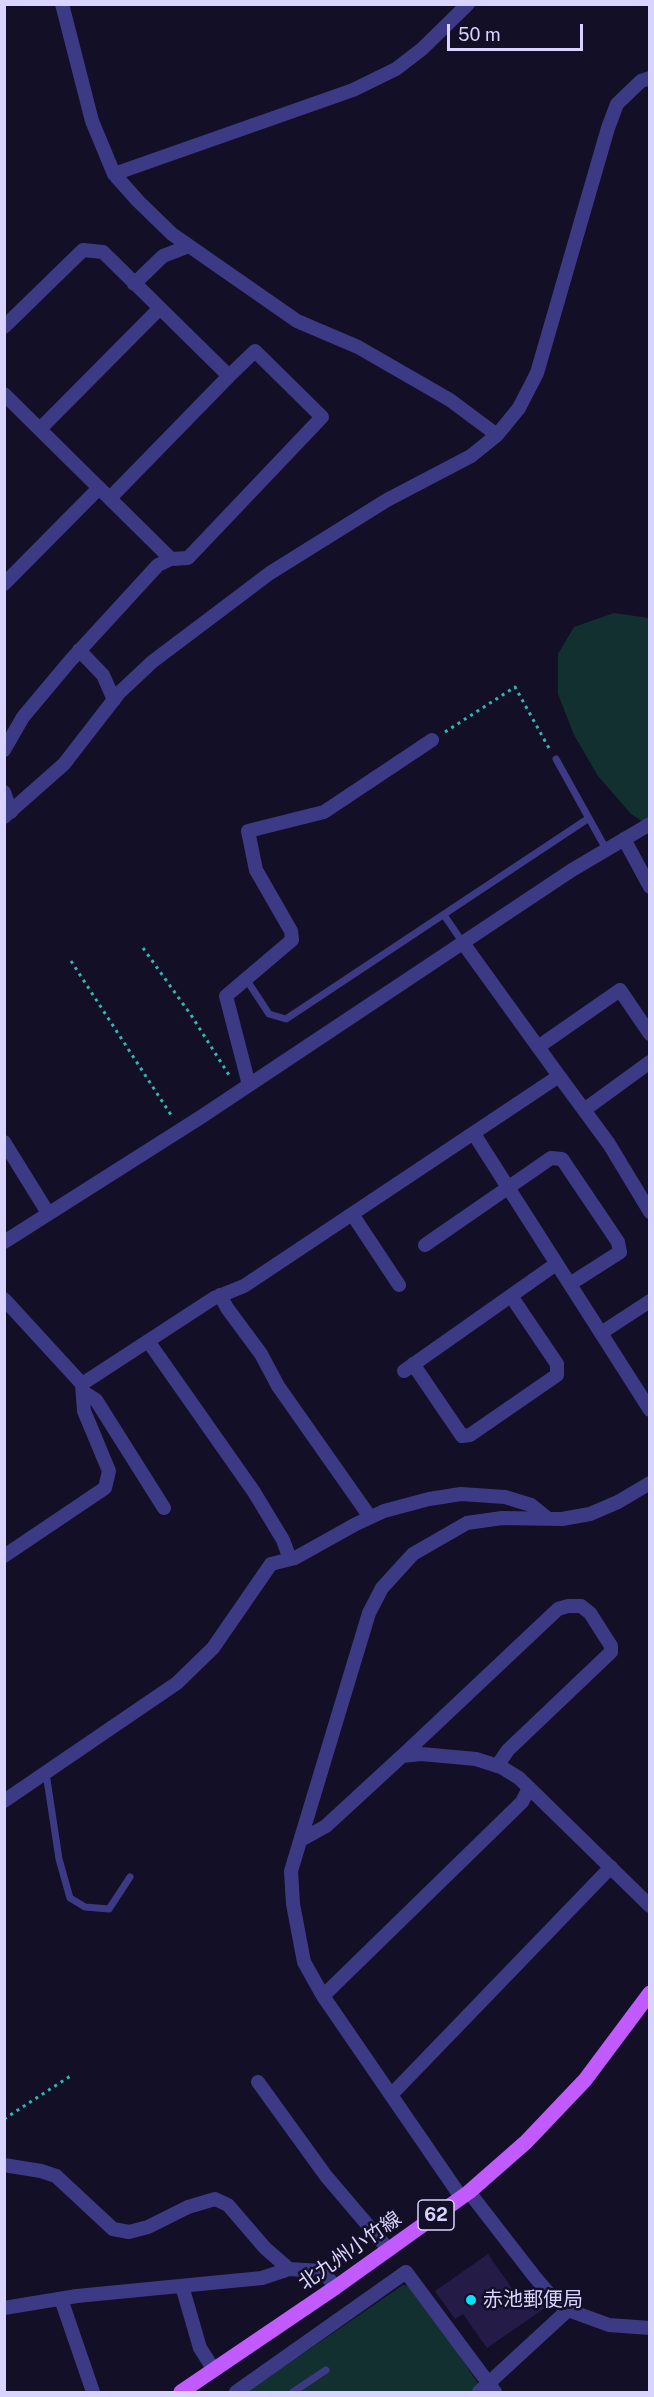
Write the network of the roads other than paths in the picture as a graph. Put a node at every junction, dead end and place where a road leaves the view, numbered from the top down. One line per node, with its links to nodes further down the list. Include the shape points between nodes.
1 (62, 4): 4 (street, via 92,121)
2 (468, 4): 4 (street, via 396,69 353,90)
3 (650, 78): 12 (street, via 641,81 617,104 537,373 519,408)
4 (114, 174): 5 (street, via 172,234)
5 (189, 246): 6 (street, via 163,256); 12 (street, via 297,321 358,347 450,400)
6 (134, 284): 7 (street); 8 (street, via 103,252 83,250)
7 (159, 309): 9 (street); 11 (street)
8 (4, 327)
9 (229, 376): 14 (street); 15 (street, via 255,351 322,417 188,558)
10 (4, 394): 11 (street)
11 (40, 429): 13 (street)
12 (497, 435): 18 (street, via 471,456 387,500 270,573 152,662)
13 (99, 488): 14 (street); 16 (street)
14 (110, 498): 15 (street)
15 (171, 559): 17 (street, via 158,565)
16 (4, 584)
17 (79, 650): 18 (street, via 103,675); 20 (street, via 23,717)
18 (114, 699): 23 (street, via 64,764)
19 (432, 740): 31 (street, via 324,812 248,831 256,870 291,931 292,940)
20 (4, 750)
21 (555, 759): 24 (lane)
22 (4, 792): 23 (street)
23 (8, 815)
24 (589, 818): 27 (lane); 29 (lane)
25 (650, 824): 26 (street)
26 (624, 839): 27 (street); 28 (street)
27 (606, 849): 30 (street)
28 (650, 887)
29 (444, 915): 30 (lane); 31 (lane, via 286,1019 269,1014)
30 (463, 943): 33 (street); 36 (street)
31 (246, 979): 36 (street, via 226,996)
32 (650, 1034): 33 (street, via 620,990)
33 (538, 1047): 35 (street)
34 (650, 1062): 37 (street)
35 (559, 1076): 37 (street); 38 (street)
36 (244, 1088): 43 (street)
37 (584, 1110): 42 (street)
38 (474, 1134): 41 (street); 44 (street)
39 (4, 1142): 40 (street)
40 (8, 1157): 43 (street)
41 (509, 1188): 46 (street); 47 (street); 48 (street, via 551,1158 562,1159 618,1242 620,1252)
42 (650, 1212)
43 (48, 1213): 45 (street)
44 (352, 1214): 49 (street); 50 (street, via 244,1286)
45 (4, 1242)
46 (425, 1245)
47 (556, 1264): 48 (street); 51 (street)
48 (570, 1284): 54 (street)
49 (399, 1285)
50 (220, 1295): 55 (street); 60 (street)
51 (511, 1296): 51 (street, via 408,1368 462,1436 470,1435 557,1375 558,1364)
52 (4, 1299): 56 (street)
53 (650, 1301): 54 (street)
54 (601, 1333): 57 (street)
55 (148, 1341): 56 (street); 63 (street, via 254,1492)
56 (82, 1388): 59 (street, via 96,1400); 62 (street, via 84,1411 109,1471 105,1488)
57 (650, 1410)
58 (650, 1483): 61 (street, via 590,1514)
59 (164, 1508)
60 (370, 1517): 61 (street, via 429,1498 461,1494 505,1497 531,1505); 63 (street)
61 (547, 1518): 69 (street, via 467,1523 413,1554 382,1588 369,1613)
62 (4, 1556)
63 (290, 1559): 66 (street, via 271,1564 213,1648 177,1683)
64 (402, 1756): 65 (street, via 443,1755); 65 (street, via 558,1609 580,1606 590,1613 611,1652); 69 (street, via 326,1826)
65 (496, 1766): 67 (street)
66 (46, 1773): 68 (street); 71 (lane, via 59,1859 70,1898 84,1908 109,1909)
67 (529, 1788): 70 (street); 74 (street, via 522,1802)
68 (4, 1801)
69 (301, 1840): 74 (street, via 291,1871 293,1904 304,1962)
70 (611, 1867): 72 (street); 76 (street)
71 (130, 1877)
72 (650, 1906)
73 (650, 1993): 78 (main road, 北九州小竹線 / 62, via 585,2080 526,2142)
74 (323, 1996): 76 (street)
75 (258, 2082): 79 (street, via 326,2176)
76 (391, 2094): 78 (street)
77 (4, 2165): 80 (street, via 56,2176 112,2229 129,2232 215,2199 228,2205)
78 (465, 2194): 79 (main road, 北九州小竹線 / 62); 85 (street, via 552,2297)
79 (389, 2250): 82 (main road, 北九州小竹線 / 62)
80 (289, 2269): 81 (street, via 262,2278); 82 (street, via 322,2271)
81 (182, 2286): 83 (street); 87 (street, via 200,2348)
82 (336, 2288): 87 (main road, 北九州小竹線 / 62)
83 (61, 2299): 84 (street); 90 (street)
84 (4, 2308)
85 (568, 2310): 86 (street, via 609,2325); 89 (street)
86 (650, 2328)
87 (214, 2370): 91 (main road, 北九州小竹線 / 62)
88 (326, 2370): 93 (lane)
89 (487, 2390): 92 (street, via 406,2272)
90 (93, 2392)
91 (181, 2392)
92 (236, 2392)
93 (293, 2392)

